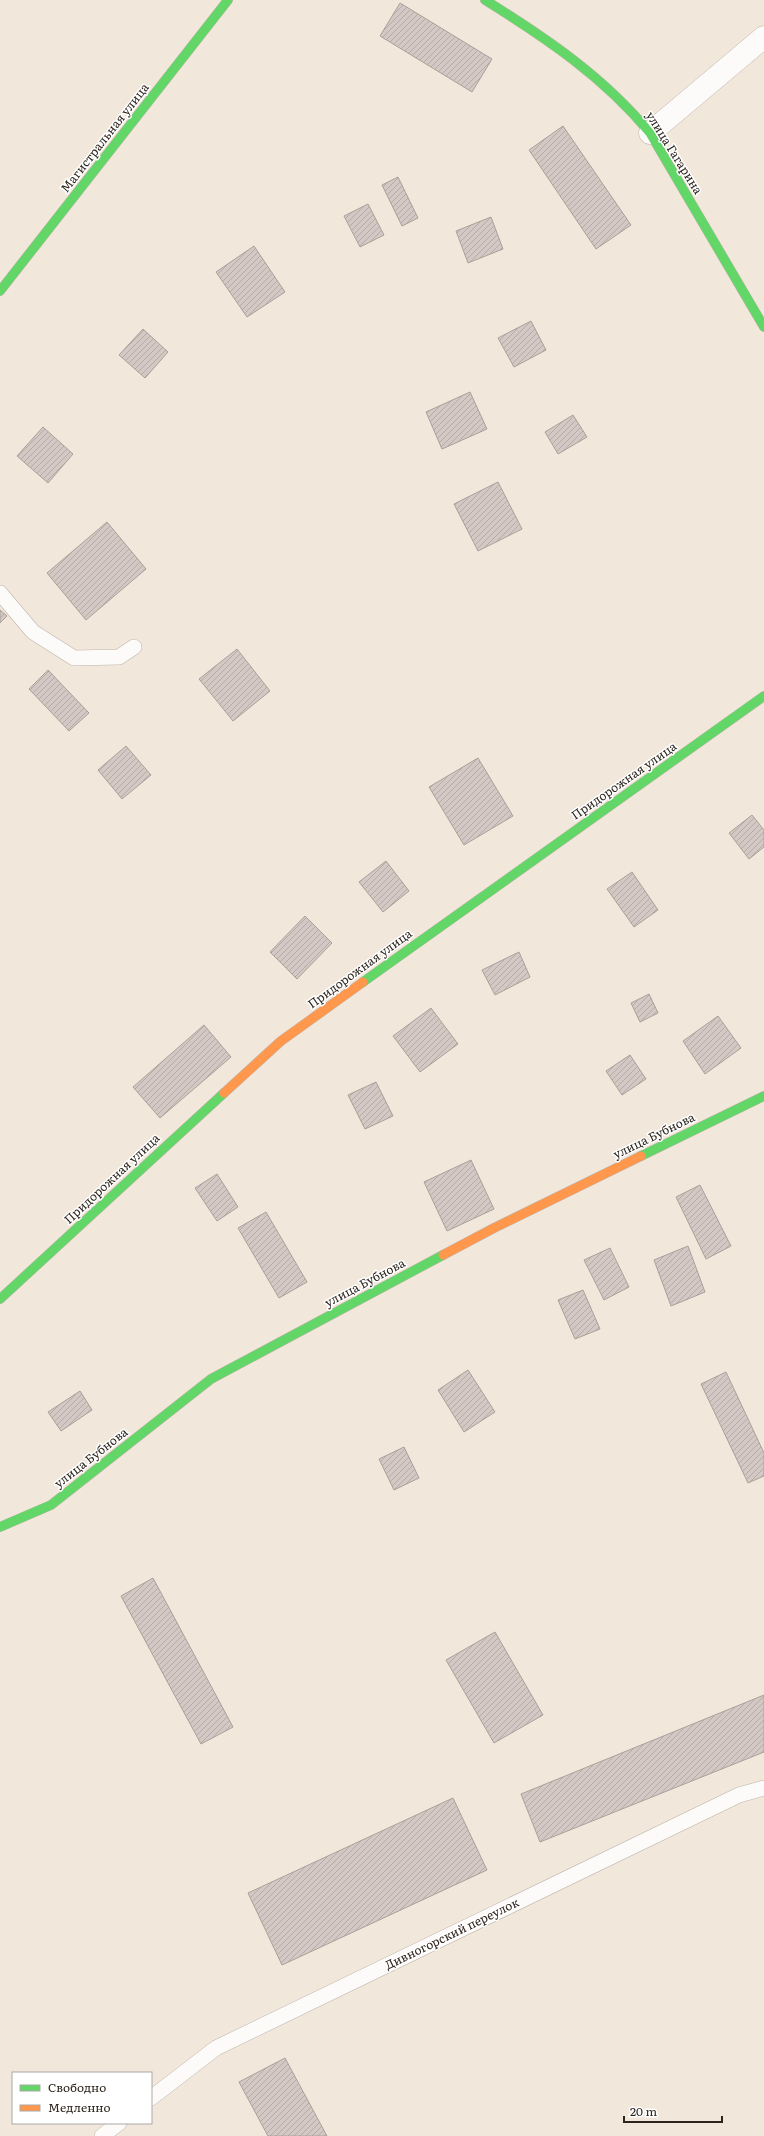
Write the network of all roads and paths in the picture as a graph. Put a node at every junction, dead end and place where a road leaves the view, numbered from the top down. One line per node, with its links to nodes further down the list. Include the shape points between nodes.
1 (228, 0): 5 (main road, Магистральная улица)
2 (485, 0): 4 (main road, улица Гагарина, via 574,59 633,110)
3 (764, 37): 4 (street)
4 (650, 133): 6 (main road, улица Гагарина)
5 (0, 291)
6 (764, 327)
7 (0, 593): 8 (lane, via 33,632 74,658 119,657)
8 (134, 647)
9 (764, 696): 11 (main road, Придорожная улица, via 281,1041)
10 (764, 1096): 12 (main road, улица Бубнова, via 494,1228 211,1379 51,1505)
11 (0, 1299)
12 (0, 1527)
13 (764, 1788): 14 (lane, Дивногорский переулок, via 739,1794 216,2048)
14 (152, 2097)
15 (118, 2124): 16 (lane)
16 (102, 2136)

